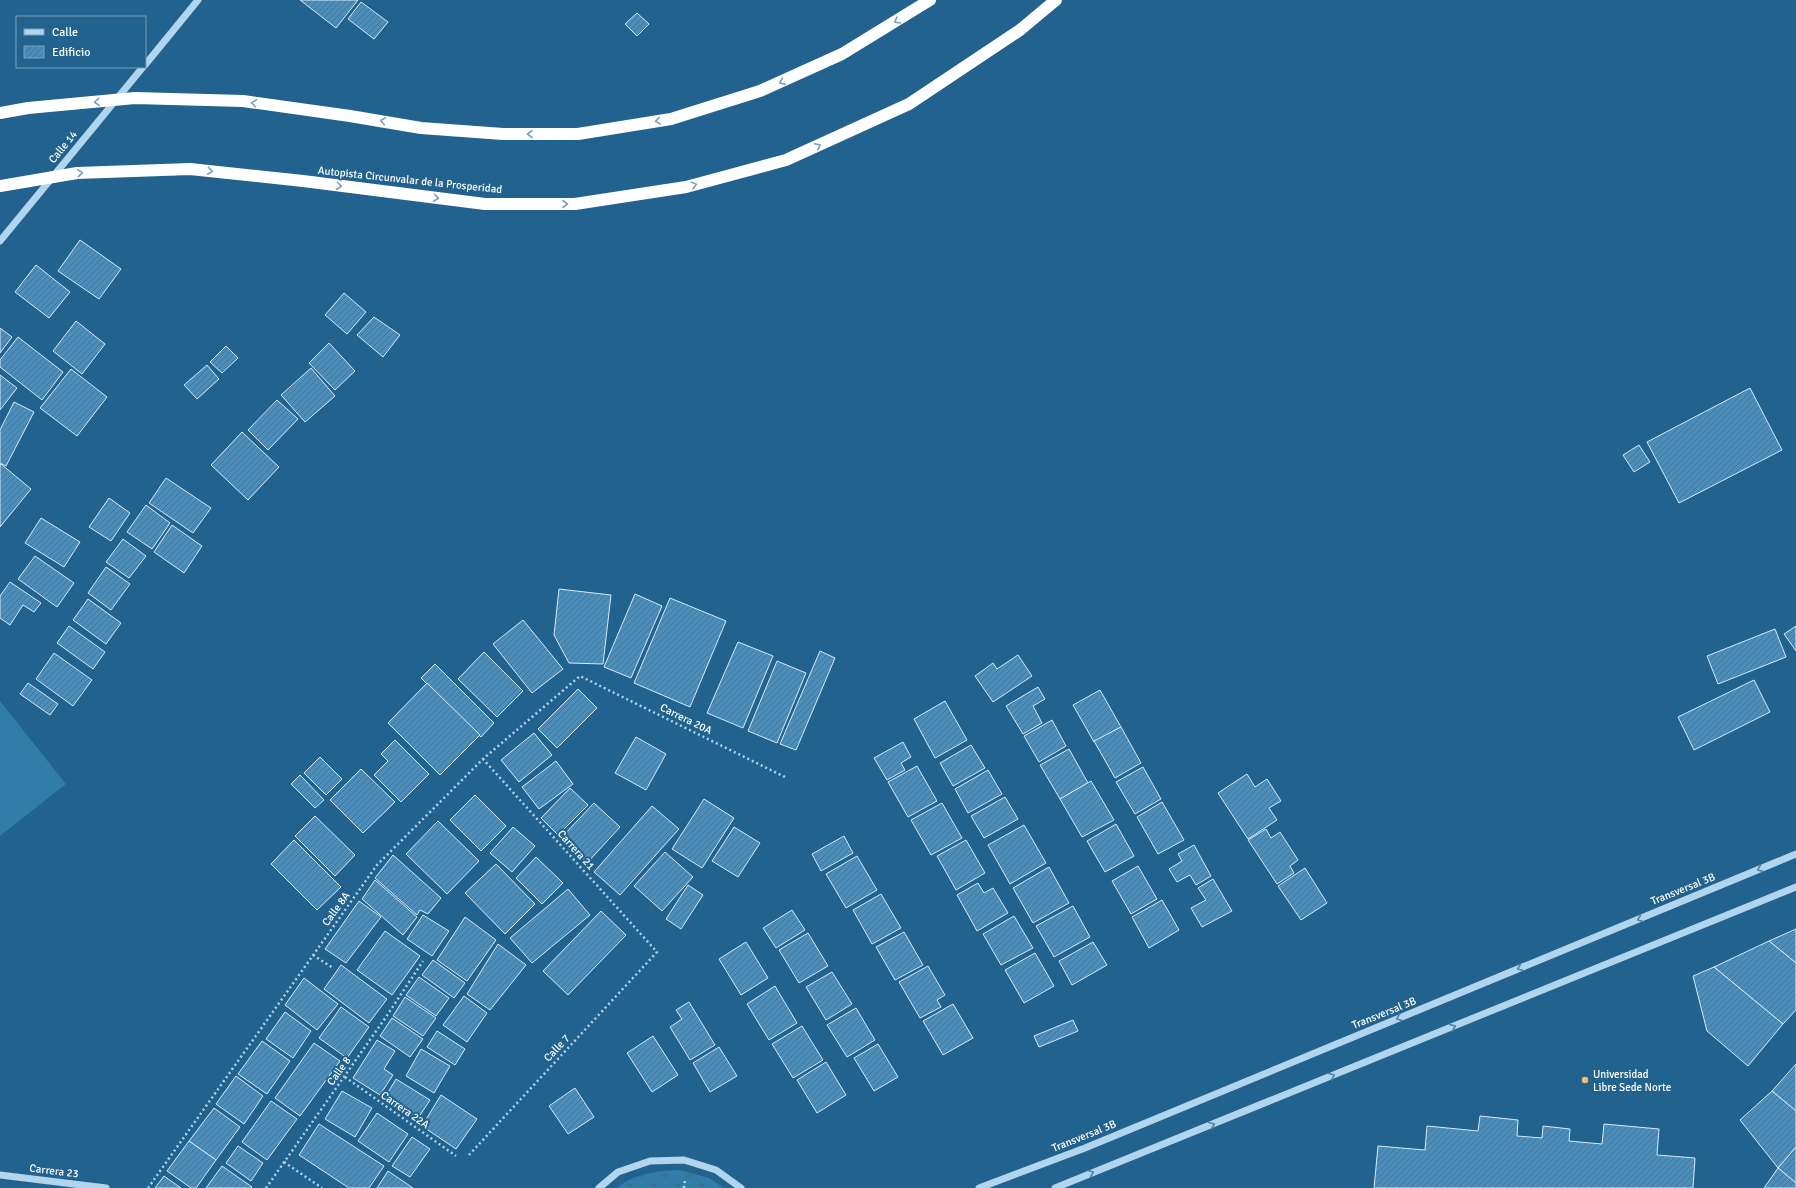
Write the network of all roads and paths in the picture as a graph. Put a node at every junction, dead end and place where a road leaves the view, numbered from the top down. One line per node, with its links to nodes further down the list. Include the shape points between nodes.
1 (198, 0): 4 (street, Calle 14)
2 (930, 0): 6 (highway, one-way to 6, via 842,54 760,91 671,119 578,134 503,134 421,128 243,101 135,98)
3 (1056, 0): 7 (highway, Autopista Circunvalar de la Prosperidad, one-way to 3, via 77,173 190,169 485,204 575,204 686,187 786,160 909,104 1020,30)
4 (146, 64)
5 (143, 68): 8 (street, Calle 14)
6 (0, 113)
7 (0, 186)
8 (0, 241)
9 (580, 676): 10 (path, Calle 8A); 11 (path, Carrera 20A)
10 (483, 759): 14 (path, Carrera 21); 15 (path, Calle 8A, via 377,865)
11 (785, 777)
12 (1796, 854): 29 (street, Transversal 3B, one-way to 29, via 1085,1148)
13 (1796, 887): 30 (street, one-way to 13)
14 (657, 952): 19 (path, Calle 7)
15 (313, 955): 17 (path); 24 (path, Calle 8A)
16 (423, 961): 18 (path, Calle 8)
17 (333, 968)
18 (345, 1077): 20 (path, Carrera 22A); 21 (path, Calle 8)
19 (470, 1155)
20 (456, 1156)
21 (284, 1162): 25 (path, Calle 8); 26 (path)
22 (0, 1175): 23 (street, Carrera 23)
23 (106, 1188)
24 (148, 1188)
25 (266, 1188)
26 (322, 1188)
27 (599, 1188): 28 (street, via 618,1172 650,1161 684,1160 716,1170)
28 (741, 1188)
29 (979, 1188)
30 (1055, 1188)

